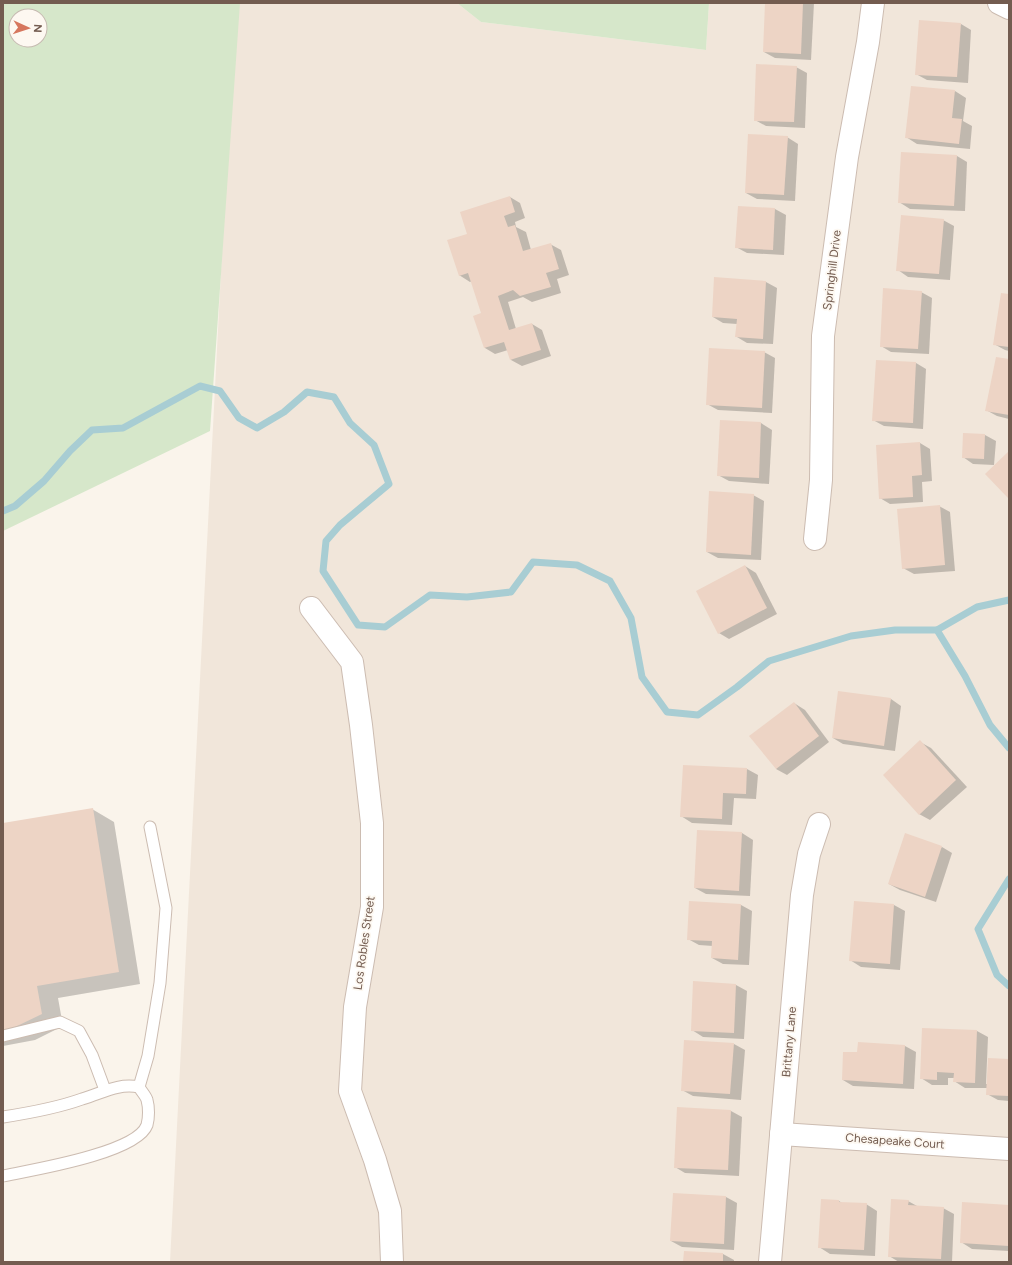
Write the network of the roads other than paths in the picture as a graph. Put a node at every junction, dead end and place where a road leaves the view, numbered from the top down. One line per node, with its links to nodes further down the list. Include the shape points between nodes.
1 (873, 3): 4 (street, Springhill Drive, via 847,156 823,336 820,480)
2 (999, 3): 3 (street)
3 (1009, 8)
4 (815, 539)
5 (311, 608): 15 (street, Los Robles Street, via 352,662 361,725 372,823 372,907 355,1007 350,1091 390,1211)
6 (819, 824): 12 (street, Brittany Lane, via 809,854 802,895)
7 (150, 827): 9 (lane, via 166,908 160,983 148,1056)
8 (3, 1036): 10 (lane, via 60,1022 79,1031 92,1055)
9 (139, 1087): 10 (lane, via 128,1085); 14 (lane, via 147,1100 148,1114 147,1125 139,1136 124,1145 71,1162)
10 (105, 1090): 11 (lane, via 82,1100)
11 (3, 1117)
12 (781, 1134): 13 (street, Chesapeake Court); 16 (street, Brittany Lane)
13 (1009, 1149)
14 (3, 1176)
15 (392, 1262)
16 (770, 1262)

